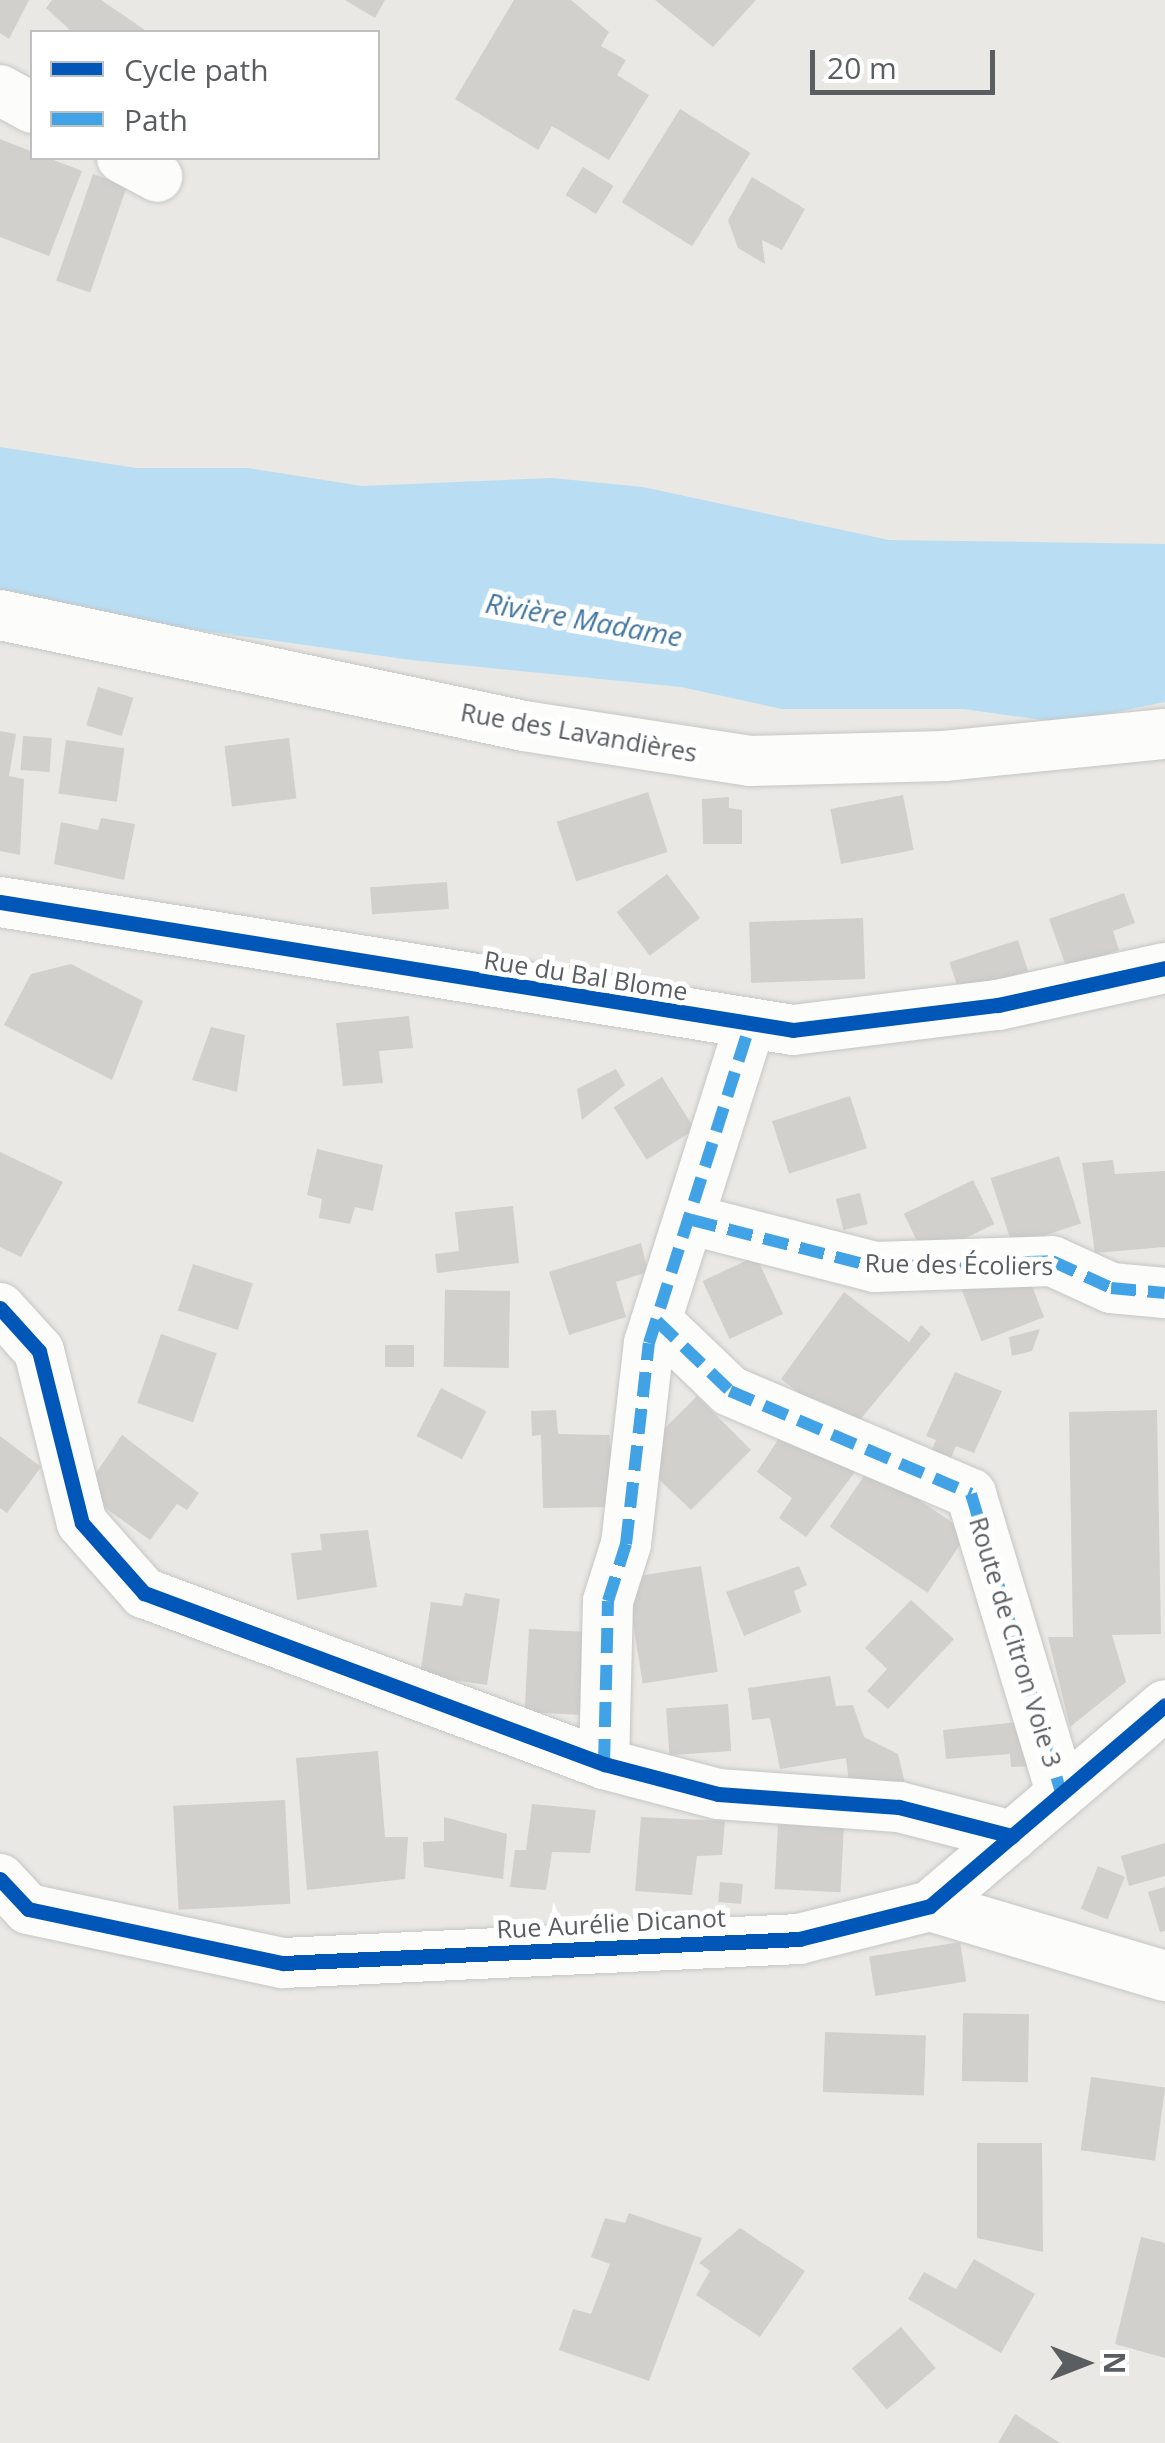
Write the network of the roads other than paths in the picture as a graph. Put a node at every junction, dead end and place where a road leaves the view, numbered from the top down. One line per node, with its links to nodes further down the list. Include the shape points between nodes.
1 (0, 90): 2 (street)
2 (30, 107)
3 (0, 616): 4 (street, Rue des Lavandières, via 524,726 750,761 944,756)
4 (1165, 734)
5 (0, 902): 7 (street, Rue du Bal Blome)
6 (1165, 968): 7 (street, Rue du Bal Blome, via 998,1005 793,1030)
7 (750, 1024): 8 (street)
8 (692, 1220): 9 (street, Rue des Écoliers, via 875,1267 1052,1261 1111,1288); 11 (street)
9 (1165, 1294)
10 (0, 1308): 13 (street, via 38,1350 82,1523 144,1593)
11 (656, 1321): 13 (street, via 626,1544 608,1601); 14 (street, Route de Citron Voie 3, via 730,1390 971,1494)
12 (1165, 1705): 14 (street, Rue Aurélie Dicanot)
13 (604, 1764): 15 (street, via 718,1794 900,1807)
14 (1062, 1793): 15 (street, Rue Aurélie Dicanot)
15 (1012, 1836): 17 (street, Rue Aurélie Dicanot)
16 (0, 1878): 17 (street, Rue Aurélie Dicanot, via 28,1910 284,1964 799,1940)
17 (930, 1906): 18 (street)
18 (1165, 1976)

